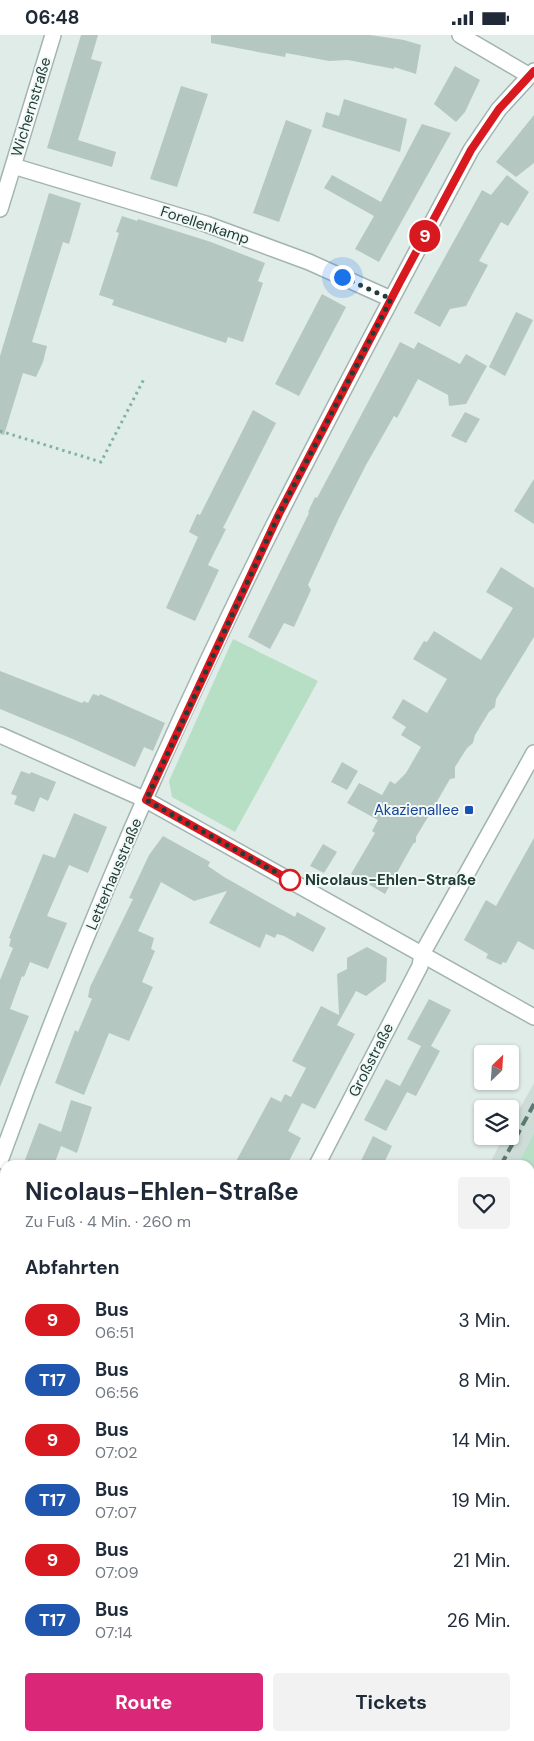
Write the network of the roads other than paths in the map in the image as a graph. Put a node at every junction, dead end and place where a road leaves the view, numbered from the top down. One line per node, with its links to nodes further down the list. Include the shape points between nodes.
1 (53, 35): 4 (street, Wichernstraße)
2 (460, 35): 3 (street)
3 (532, 73): 6 (street, Letterhausstraße, via 499,109 471,150)
4 (13, 166): 5 (street, Wichernstraße); 6 (street, Forellenkamp, via 232,233 309,262)
5 (0, 209)
6 (391, 299): 9 (street, Letterhausstraße, via 279,514)
7 (0, 735): 9 (street)
8 (534, 753): 10 (street)
9 (146, 800): 10 (street); 12 (street, Letterhausstraße, via 98,909)
10 (422, 955): 11 (street); 13 (street, Großstraße, via 420,966)
11 (534, 1017)
12 (0, 1160)
13 (320, 1160)

